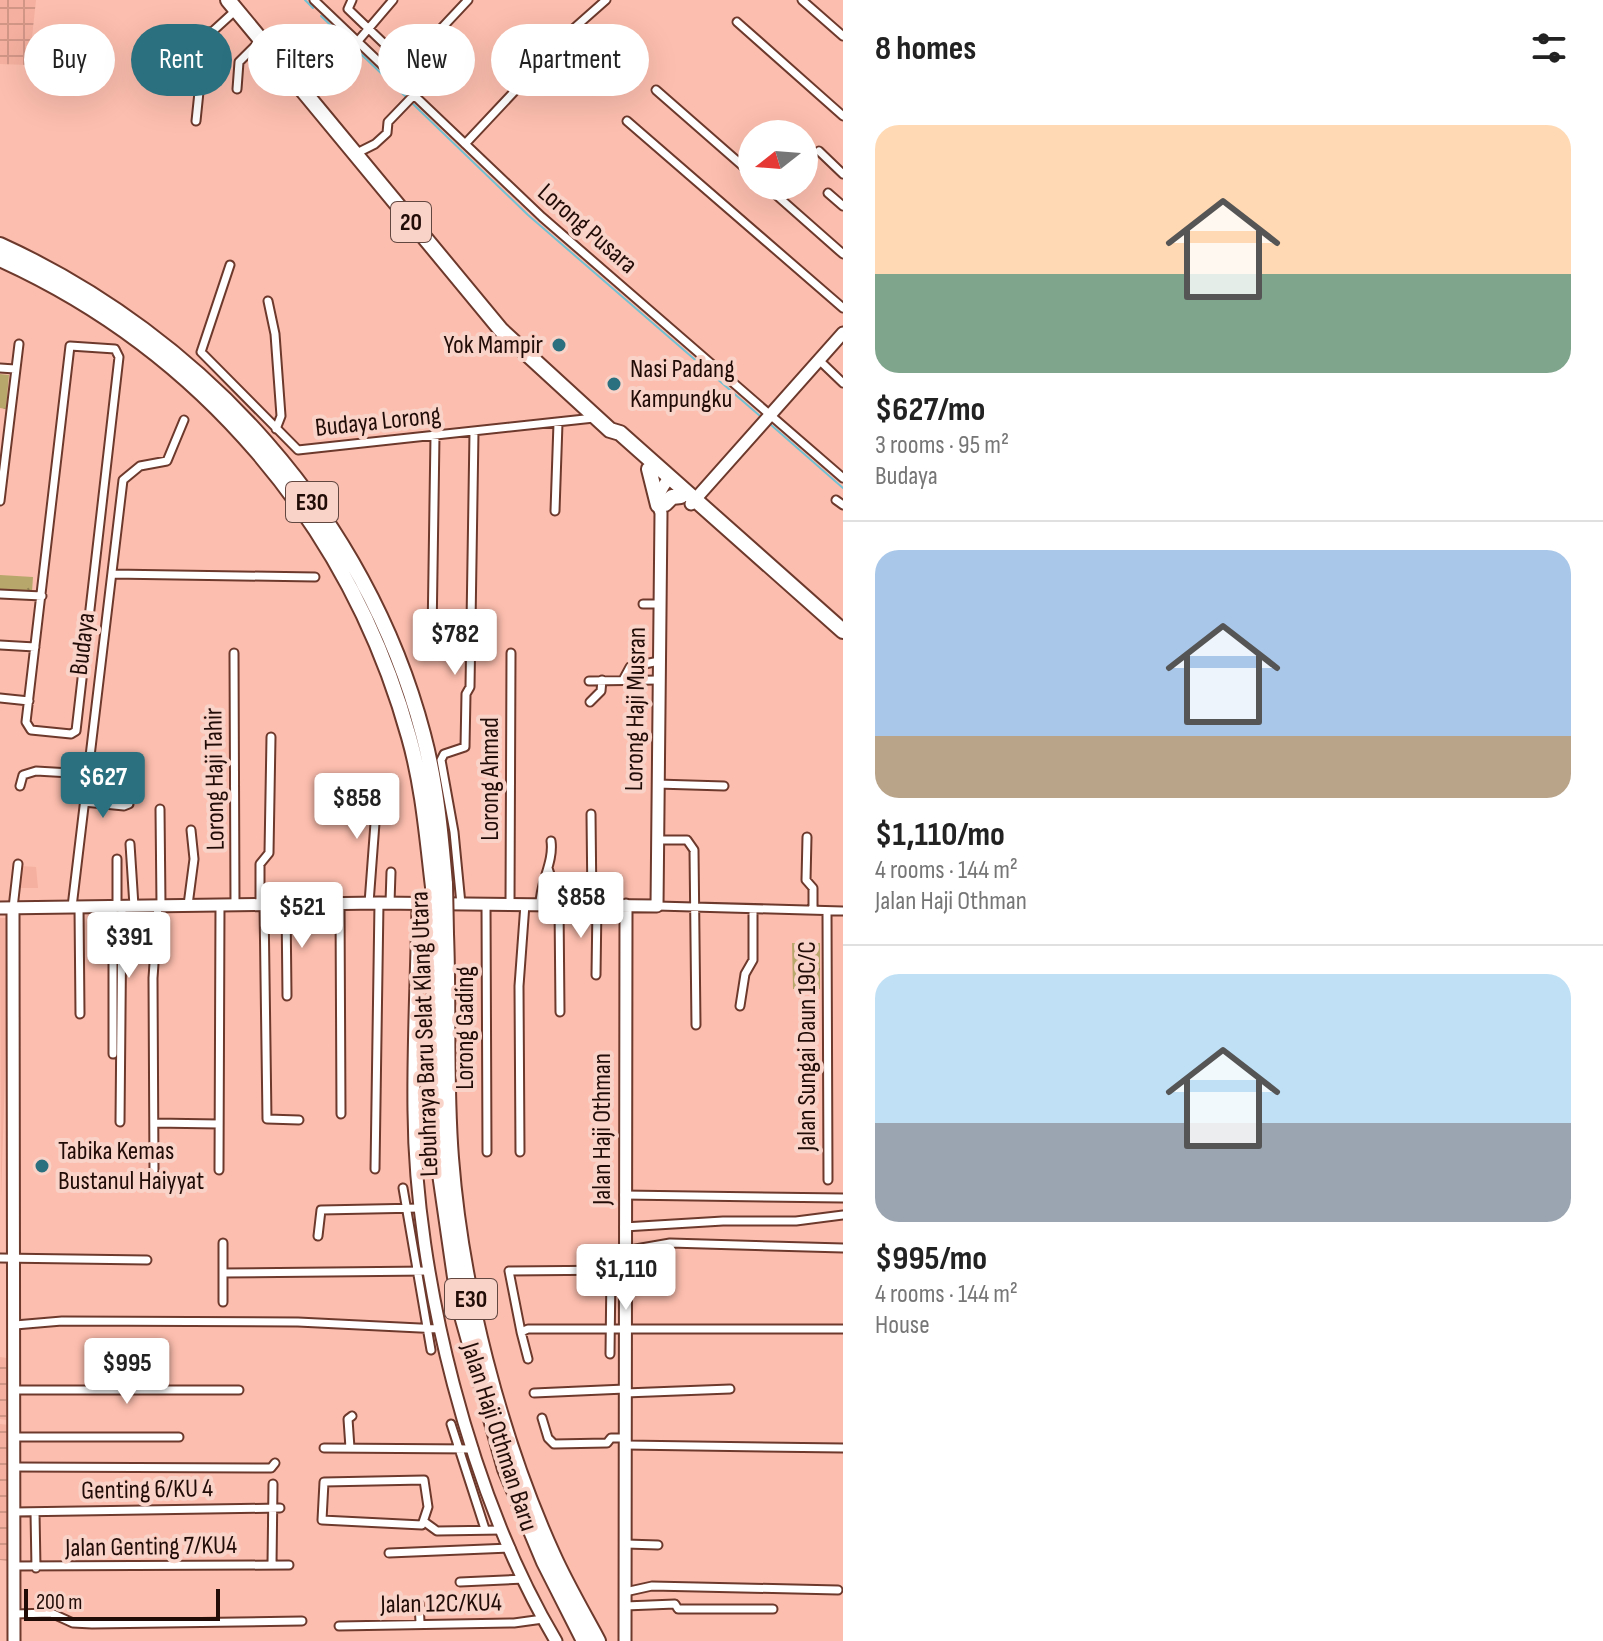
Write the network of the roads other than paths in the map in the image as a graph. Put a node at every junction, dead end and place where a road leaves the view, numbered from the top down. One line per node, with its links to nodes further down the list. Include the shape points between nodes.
1 (314, 0): 11 (street, Lorong Pusara)
2 (352, 0): 13 (street, via 348,9)
3 (393, 0): 13 (street)
4 (468, 0): 12 (street)
5 (606, 0): 29 (street)
6 (802, 0): 15 (street)
7 (232, 5): 9 (street); 10 (highway, 20)
8 (737, 22): 26 (street)
9 (218, 24)
10 (248, 24)
11 (340, 24)
12 (445, 24)
13 (368, 28): 14 (street); 16 (street)
14 (362, 36)
15 (843, 36)
16 (378, 37)
17 (362, 45): 19 (street, Lorong Pusara)
18 (248, 53): 20 (street, via 239,62)
19 (378, 60)
20 (237, 89)
21 (656, 90): 32 (street)
22 (199, 96): 27 (street)
23 (307, 96): 31 (highway, 20)
24 (413, 96): 31 (street, via 388,122 387,133)
25 (415, 96): 29 (street, Lorong Pusara)
26 (843, 116)
27 (196, 121)
28 (627, 121): 42 (street)
29 (465, 144): 51 (street, Lorong Pusara)
30 (819, 151): 33 (street)
31 (355, 154): 52 (highway, 20, via 501,330)
32 (738, 162)
33 (843, 174)
34 (828, 193): 36 (street)
35 (782, 200): 38 (street)
36 (843, 206)
37 (0, 245): 106 (highway, Lebuhraya Baru Selat Klang Utara / E30, via 95,295 179,356 259,434 306,492 382,619 406,678 427,750)
38 (843, 254)
39 (0, 259): 106 (highway, Lebuhraya Baru Selat Klang Utara / E30, via 89,305 173,366 244,435 309,517 391,680 410,738)
40 (230, 265): 55 (street, Budaya Lorong, via 201,352)
41 (268, 301): 55 (street, via 281,416)
42 (843, 308)
43 (843, 333): 45 (street)
44 (19, 344): 47 (street)
45 (819, 360): 48 (street); 51 (street)
46 (0, 368): 47 (street)
47 (15, 369): 50 (street)
48 (843, 383)
49 (0, 411): 50 (street)
50 (11, 412): 59 (street)
51 (768, 416): 61 (street, Lorong Pusara); 63 (street)
52 (596, 417): 54 (street, Budaya Lorong); 56 (highway, 20)
53 (184, 420): 67 (street, Budaya, via 167,461 140,466 123,480)
54 (558, 423): 57 (street, Budaya Lorong); 66 (street)
55 (276, 429): 58 (street, Budaya Lorong, via 298,450)
56 (610, 430): 60 (highway, 20); 63 (highway, 20, via 620,433)
57 (474, 432): 58 (street, Budaya Lorong); 114 (street, via 465,747 441,760)
58 (435, 436): 74 (street)
59 (3, 454): 62 (street)
60 (649, 469): 63 (highway, 20); 65 (highway)
61 (843, 478)
62 (1, 484): 64 (street)
63 (678, 490): 65 (highway); 73 (highway, 20)
64 (0, 501)
65 (661, 507): 72 (street, Lorong Haji Musran)
66 (555, 511)
67 (112, 574): 68 (street); 89 (street, Budaya)
68 (315, 577)
69 (0, 594): 70 (street)
70 (42, 596): 76 (street); 85 (street, via 70,346 115,349 119,357 74,733 31,730 26,722)
71 (643, 604): 72 (street)
72 (660, 604): 79 (street, Lorong Haji Musran)
73 (843, 631)
74 (432, 636)
75 (0, 645): 76 (street)
76 (35, 647): 85 (street)
77 (234, 653): 110 (street, Lorong Haji Tahir)
78 (511, 653): 115 (street, Lorong Ahmad)
79 (659, 661): 81 (street, via 630,667); 82 (street, Lorong Haji Musran)
80 (602, 680): 81 (street); 83 (street); 86 (street, via 601,691)
81 (623, 680): 82 (street)
82 (659, 680): 91 (street, Lorong Haji Musran)
83 (589, 681)
84 (0, 698): 85 (street)
85 (29, 701)
86 (590, 702)
87 (271, 737): 111 (street, via 269,853 260,864)
88 (130, 773): 94 (street, via 129,804)
89 (88, 774): 92 (street, via 36,771 23,775); 94 (street, Budaya)
90 (378, 783): 108 (street)
91 (657, 784): 93 (street); 99 (street, Lorong Haji Musran)
92 (20, 786)
93 (724, 786)
94 (84, 802): 126 (street, Budaya)
95 (160, 809): 119 (street)
96 (591, 814): 122 (street)
97 (191, 830): 120 (street, via 194,859)
98 (807, 837): 131 (street, via 806,880 813,888)
99 (657, 840): 125 (street, Lorong Haji Musran); 129 (street, via 692,844)
100 (551, 841): 104 (street)
101 (130, 844): 124 (street)
102 (117, 859): 124 (street)
103 (18, 864): 128 (street)
104 (548, 868): 117 (street, via 540,884); 118 (street)
105 (391, 872): 108 (street)
106 (439, 886): 134 (highway, Lebuhraya Baru Selat Klang Utara / E30, bridge)
107 (340, 903): 108 (street); 112 (street); 142 (street)
108 (380, 903): 113 (street); 149 (street)
109 (486, 903): 114 (street); 115 (street); 147 (street, Lorong Gading)
110 (235, 904): 111 (street); 121 (street)
111 (262, 904): 112 (street); 143 (street, via 267,1119)
112 (286, 904): 136 (street)
113 (418, 904): 114 (street); 156 (street, Jalan Haji Othman Baru, via 414,1111)
114 (461, 904)
115 (510, 904): 116 (street)
116 (525, 904): 117 (street); 148 (street, via 519,986)
117 (540, 904): 118 (street)
118 (564, 904): 122 (street); 138 (street)
119 (160, 905): 120 (street); 124 (street); 145 (street, via 153,978)
120 (188, 905): 121 (street)
121 (220, 905): 146 (street)
122 (594, 905): 123 (street); 135 (street)
123 (626, 905): 125 (street); 154 (street, Jalan Haji Othman)
124 (121, 906): 126 (street); 141 (street); 144 (street)
125 (657, 906): 129 (street)
126 (76, 907): 128 (street); 139 (street, Budaya)
127 (0, 908): 128 (street)
128 (13, 908): 165 (street, via 8,1232)
129 (695, 908): 130 (street); 140 (street)
130 (753, 909): 131 (street); 137 (street, via 753,960)
131 (813, 910): 132 (street)
132 (827, 911): 133 (street); 152 (street, Jalan Sungai Daun 19C/C)
133 (843, 911)
134 (440, 934): 229 (highway, Lebuhraya Baru Selat Klang Utara / E30, via 437,1153 459,1305 505,1469); 230 (highway, Lebuhraya Baru Selat Klang Utara / E30, via 450,1144 471,1301 517,1464 553,1556)
135 (596, 975)
136 (287, 996)
137 (740, 1006)
138 (560, 1012)
139 (80, 1014)
140 (696, 1025)
141 (113, 1054)
142 (341, 1114)
143 (299, 1120)
144 (120, 1122)
145 (154, 1123): 146 (street); 150 (street)
146 (219, 1124): 151 (street)
147 (487, 1152)
148 (520, 1152)
149 (375, 1169)
150 (154, 1170)
151 (219, 1170)
152 (828, 1180)
153 (403, 1188): 157 (street)
154 (624, 1195): 155 (street); 159 (street, Jalan Haji Othman)
155 (843, 1198)
156 (421, 1208): 157 (street); 170 (street, Jalan Haji Othman Baru)
157 (405, 1209): 160 (street, via 321,1210); 169 (street)
158 (843, 1215): 159 (street)
159 (624, 1227): 163 (street, Jalan Haji Othman)
160 (318, 1236)
161 (223, 1243): 171 (street)
162 (843, 1248): 163 (street, via 670,1243)
163 (624, 1251): 168 (street, Jalan Haji Othman)
164 (0, 1258): 165 (street)
165 (14, 1258): 166 (street); 173 (street)
166 (147, 1260)
167 (611, 1270): 168 (street); 174 (street); 178 (street, via 509,1271)
168 (624, 1270): 175 (street, Jalan Haji Othman)
169 (415, 1271): 170 (street); 171 (street); 177 (street)
170 (429, 1271): 177 (street, Jalan Haji Othman Baru)
171 (223, 1273): 172 (street)
172 (223, 1302)
173 (15, 1325): 177 (street, via 298,1322); 183 (street)
174 (610, 1328): 175 (street); 178 (street); 180 (street)
175 (625, 1328): 176 (street); 185 (street, Jalan Haji Othman)
176 (843, 1329)
177 (434, 1330): 179 (street); 197 (street, Jalan Haji Othman Baru)
178 (521, 1332): 181 (street)
179 (431, 1350)
180 (610, 1354)
181 (528, 1359)
182 (730, 1389): 185 (street)
183 (14, 1390): 184 (street); 190 (street)
184 (239, 1390)
185 (625, 1391): 186 (street); 192 (street, Jalan Haji Othman)
186 (534, 1393)
187 (352, 1416): 195 (street)
188 (542, 1418): 192 (street, via 554,1444 607,1443 611,1438)
189 (451, 1424): 193 (street)
190 (14, 1437): 191 (street); 199 (street)
191 (179, 1437)
192 (626, 1442): 196 (street); 207 (street, Jalan Haji Othman)
193 (459, 1447): 195 (street); 197 (street); 205 (street)
194 (324, 1448): 195 (street)
195 (350, 1448)
196 (843, 1448)
197 (474, 1449): 206 (street, Jalan Haji Othman Baru)
198 (275, 1463): 199 (street, via 271,1468)
199 (14, 1467): 202 (street)
200 (273, 1484): 201 (street)
201 (276, 1508): 203 (street, Genting 6/KU 4); 211 (street)
202 (14, 1512): 203 (street, Genting 6/KU 4); 213 (street)
203 (35, 1512): 214 (street)
204 (426, 1523): 204 (street, via 323,1521 321,1484 424,1480); 205 (street, via 437,1531)
205 (485, 1529): 206 (street)
206 (504, 1530): 209 (street, Jalan Haji Othman Baru)
207 (626, 1544): 208 (street); 218 (street, Jalan Haji Othman)
208 (658, 1545)
209 (512, 1548): 210 (street); 215 (street, Jalan Haji Othman Baru)
210 (389, 1553)
211 (272, 1565): 212 (street, Jalan Genting 7/KU4); 214 (street, Jalan Genting 7/KU4)
212 (289, 1565)
213 (13, 1566): 214 (street, Jalan Genting 7/KU4); 222 (street)
214 (36, 1568)
215 (526, 1579): 216 (street); 223 (street, Jalan Haji Othman Baru)
216 (460, 1582)
217 (838, 1590): 218 (street, via 652,1586)
218 (625, 1592): 220 (street, Jalan Haji Othman)
219 (419, 1603): 225 (street)
220 (625, 1606): 221 (street); 231 (street, Jalan Haji Othman)
221 (773, 1609)
222 (14, 1614): 224 (street, via 51,1613 92,1624); 227 (street)
223 (543, 1619): 225 (street, Jalan 12C/KU4); 228 (street, Jalan Haji Othman Baru)
224 (302, 1621)
225 (420, 1622): 226 (street, Jalan 12C/KU4)
226 (339, 1626)
227 (14, 1641)
228 (556, 1641)
229 (584, 1641)
230 (598, 1641)
231 (625, 1641)

